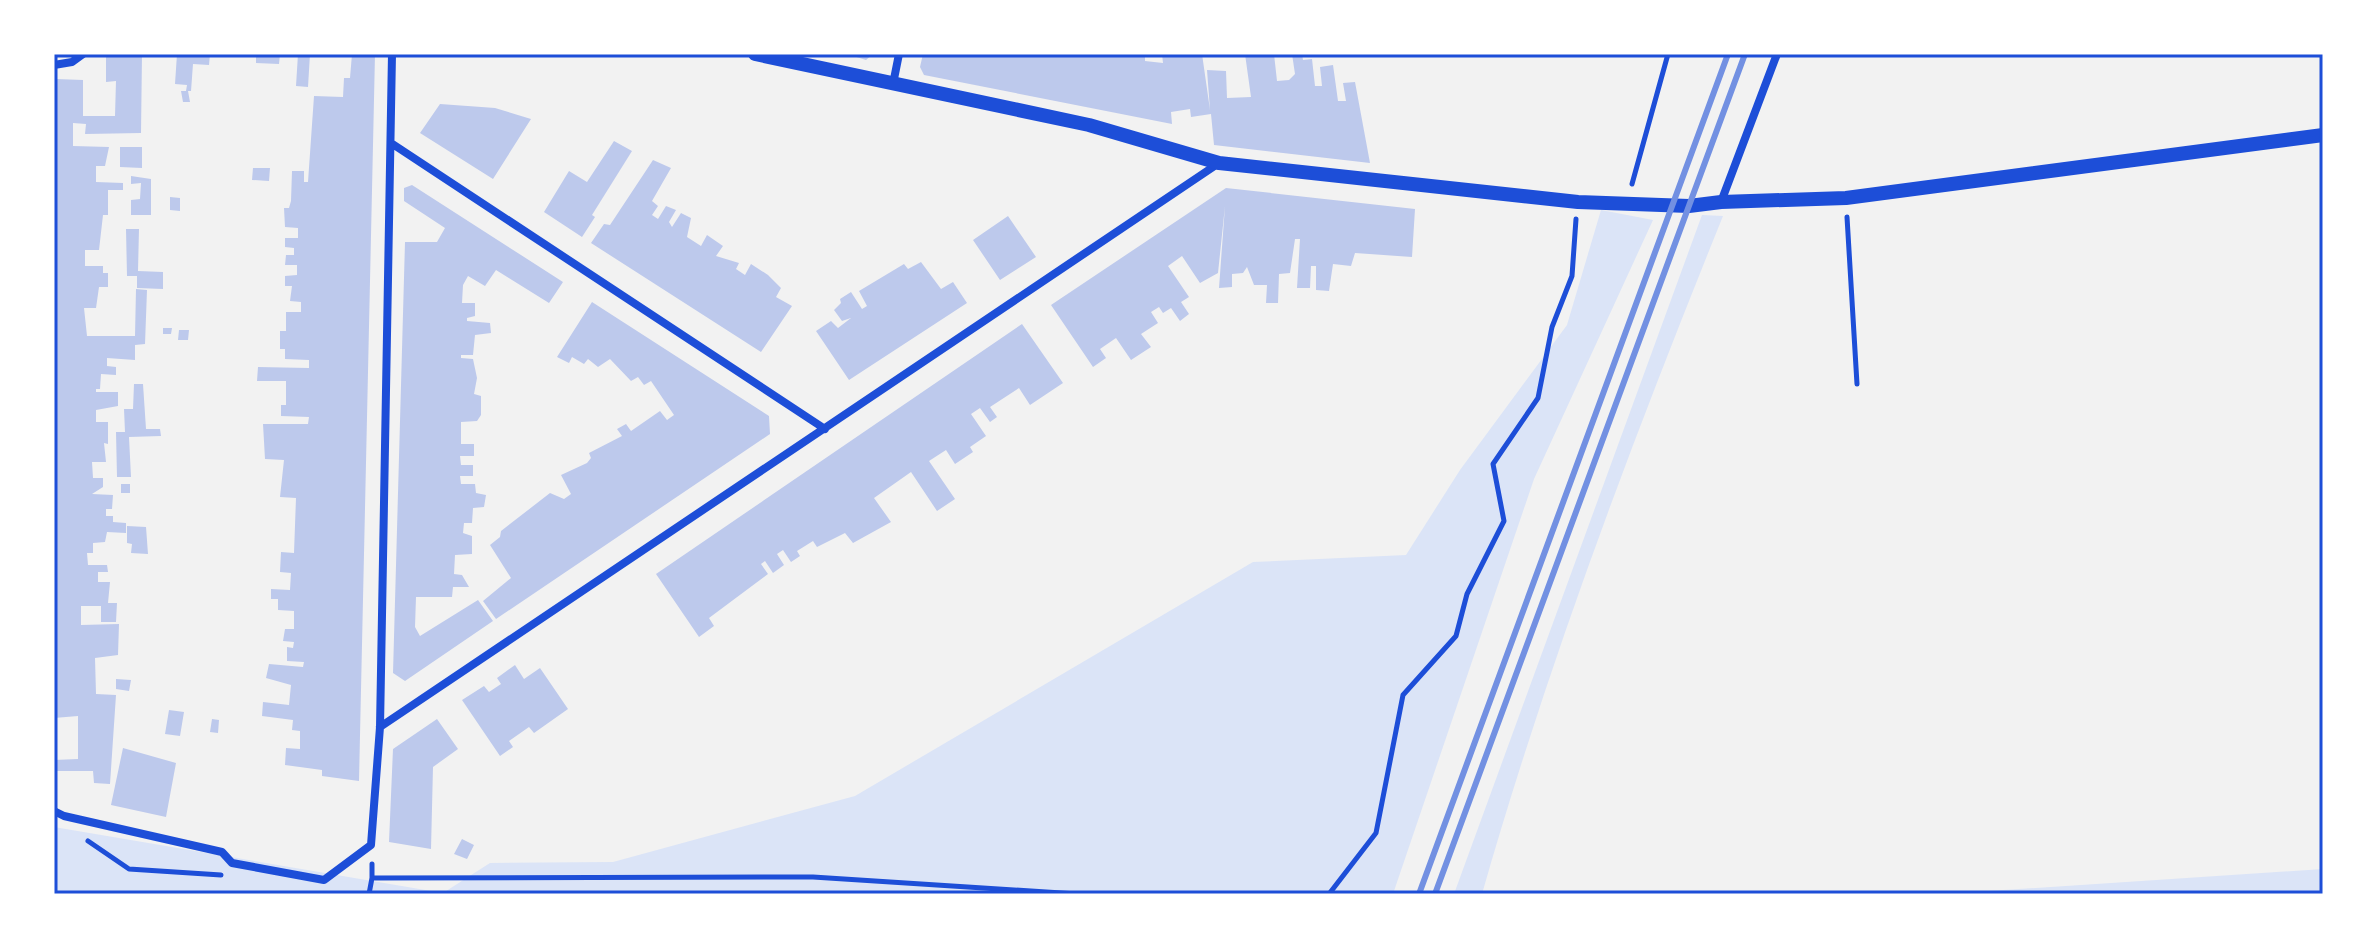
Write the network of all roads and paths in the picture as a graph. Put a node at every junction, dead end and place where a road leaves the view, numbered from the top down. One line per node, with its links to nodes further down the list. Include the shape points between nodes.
1 (83, 54): 7 (street)
2 (392, 54): 10 (street)
3 (755, 54): 8 (street)
4 (899, 54): 8 (street)
5 (1668, 54): 15 (path)
6 (1777, 54): 14 (street)
7 (54, 65)
8 (893, 85): 11 (street, via 1089,125)
9 (2323, 135): 12 (street)
10 (391, 143): 17 (street); 18 (street)
11 (1219, 163): 13 (street); 17 (street)
12 (1846, 198): 14 (street); 16 (path)
13 (1578, 202): 15 (street); 26 (path, via 1572,276 1552,327 1538,398 1493,464 1504,521 1467,594 1456,636 1403,695 1376,833)
14 (1721, 202): 15 (street)
15 (1627, 204)
16 (1857, 384)
17 (825, 429): 18 (street)
18 (380, 727): 21 (street)
19 (54, 811): 21 (street, via 222,852 232,863 324,880)
20 (78, 834): 22 (path, via 129,869)
21 (371, 845): 23 (path)
22 (229, 877)
23 (372, 878): 24 (path); 25 (path, via 813,877)
24 (369, 894)
25 (1077, 894)
26 (1329, 894)

